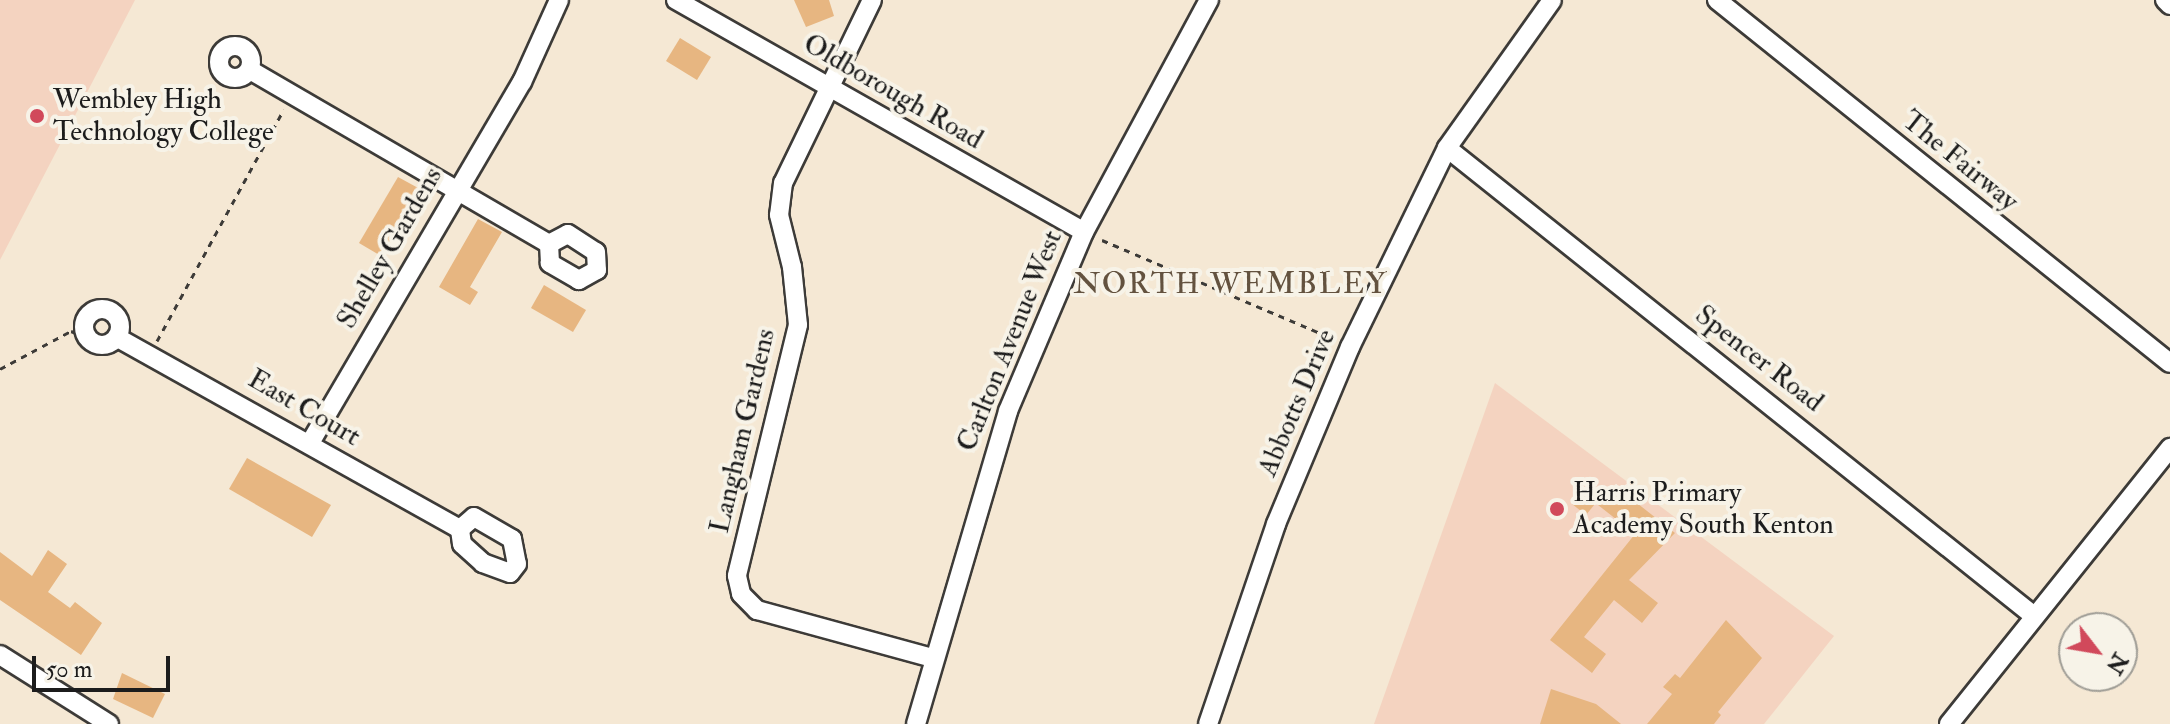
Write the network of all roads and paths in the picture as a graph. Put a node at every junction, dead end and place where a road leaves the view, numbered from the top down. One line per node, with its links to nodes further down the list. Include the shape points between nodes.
1 (559, 0): 13 (street, Shelley Gardens, via 522,82)
2 (676, 0): 10 (street, Oldborough Road)
3 (872, 0): 10 (street, Langham Gardens)
4 (1209, 0): 14 (street, Carlton Avenue West)
5 (1552, 0): 12 (street, Abbotts Drive)
6 (1717, 0): 20 (street, The Fairway)
7 (2165, 0): 8 (street)
8 (2170, 5)
9 (250, 70): 11 (street)
10 (827, 88): 14 (street, Oldborough Road); 27 (street, Langham Gardens, via 783,183 779,215 798,325 737,576 741,594 757,610)
11 (291, 95): 13 (street); 19 (path)
12 (1447, 148): 18 (street, Abbotts Drive); 25 (street, Spencer Road)
13 (455, 190): 15 (street); 22 (street, Shelley Gardens)
14 (1084, 232): 18 (path); 27 (street, Carlton Avenue West, via 1008,411)
15 (549, 244)
16 (86, 337): 17 (street, East Court, via 108,345); 17 (street, via 87,315 99,308 114,311 122,326); 21 (path, via 71,331)
17 (118, 338): 19 (street, East Court)
18 (1350, 347): 30 (street, Abbotts Drive, via 1276,524)
19 (150, 353): 22 (street, East Court)
20 (2170, 363)
21 (0, 369)
22 (310, 443): 24 (street, East Court)
23 (2170, 448): 25 (street)
24 (460, 529)
25 (2034, 616): 31 (street)
26 (0, 655): 28 (street)
27 (932, 658): 29 (street, Carlton Avenue West)
28 (109, 724)
29 (916, 724)
30 (1208, 724)
31 (1949, 724)

